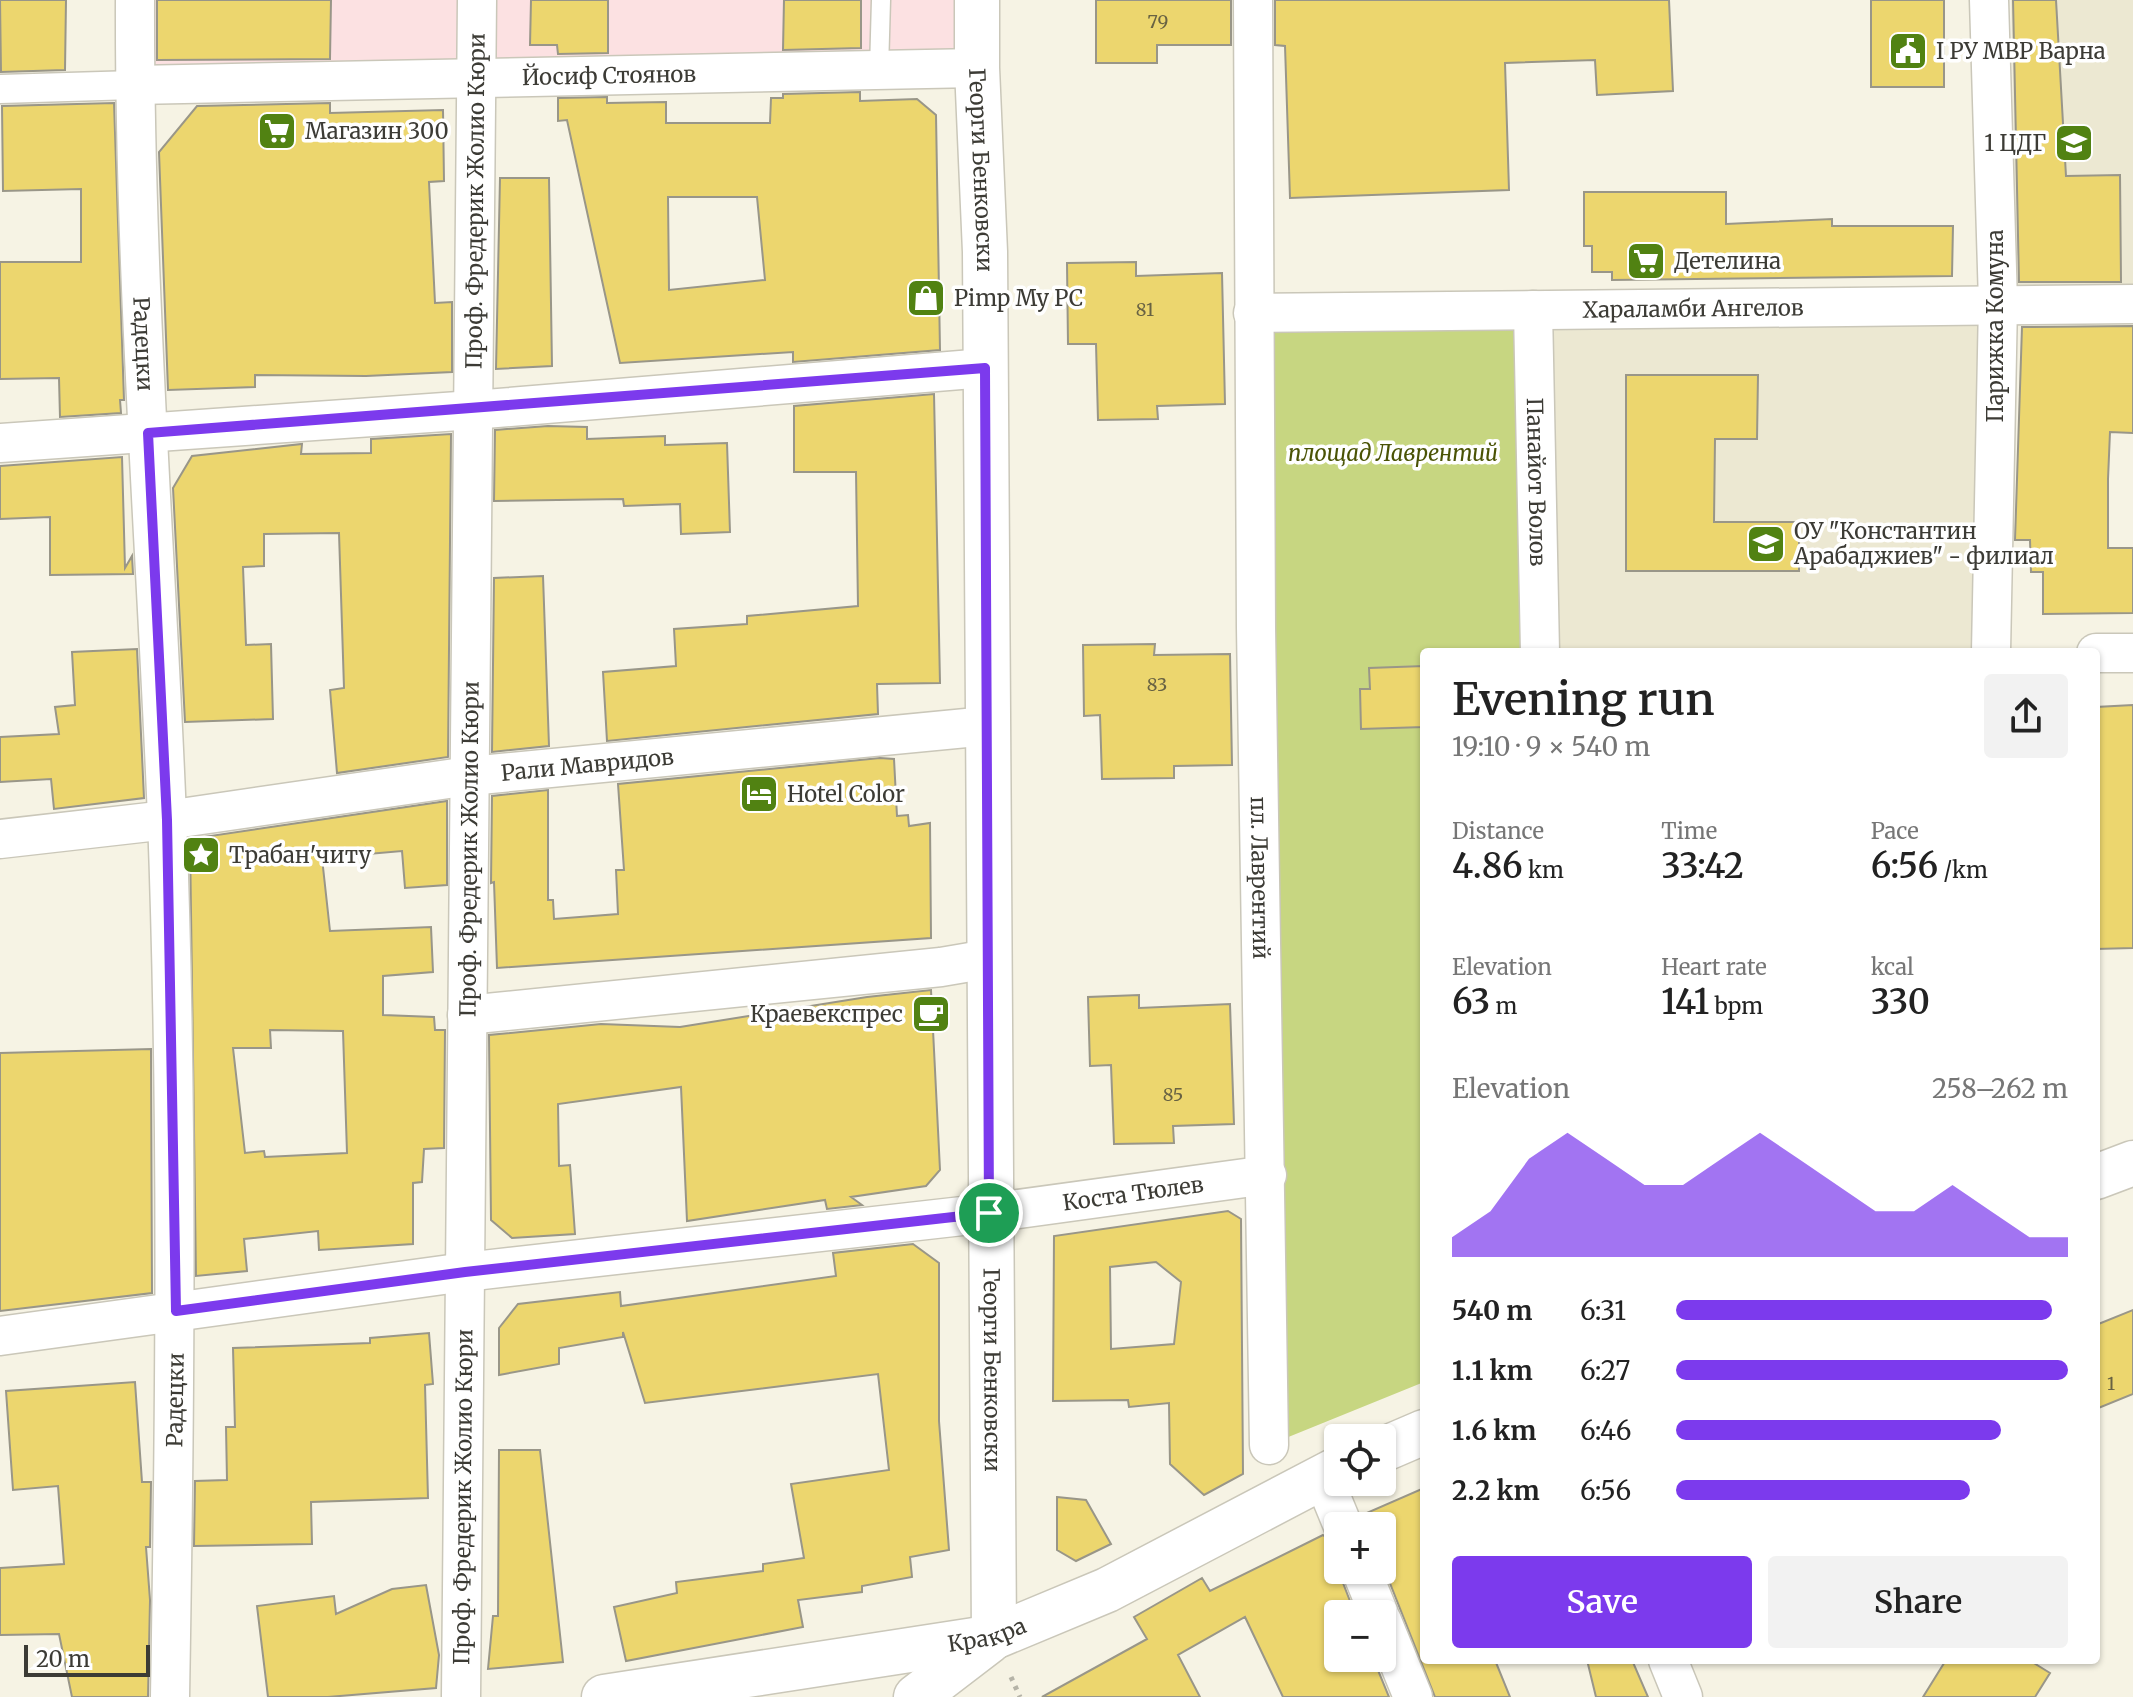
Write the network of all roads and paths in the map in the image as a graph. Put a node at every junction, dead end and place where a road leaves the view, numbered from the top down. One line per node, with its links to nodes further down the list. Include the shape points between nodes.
1 (135, 0): 10 (street, Радецки)
2 (477, 0): 9 (street, Проф. Фредерик Жолио Кюри)
3 (881, 0): 8 (lane)
4 (977, 0): 7 (street, Георги Бенковски)
5 (1253, 0): 15 (street, пл. Лаврентий)
6 (1989, 0): 12 (street, Парижка Комуна)
7 (977, 68): 8 (street, Йосиф Стоянов); 16 (street, Георги Бенковски)
8 (879, 70): 9 (street, Йосиф Стоянов)
9 (476, 80): 10 (street, Йосиф Стоянов); 17 (street, Проф. Фредерик Жолио Кюри)
10 (135, 85): 11 (street, Йосиф Стоянов); 18 (street, Радецки)
11 (0, 89)
12 (1998, 303): 13 (street, Хараламби Ангелов); 14 (street, Хараламби Ангелов); 21 (street, Парижка Комуна)
13 (2133, 304)
14 (1533, 310): 15 (street, Хараламби Ангелов); 20 (street, Панайот Волов)
15 (1253, 313): 31 (street, пл. Лаврентий)
16 (985, 368): 17 (street); 24 (street, Георги Бенковски)
17 (473, 410): 18 (street); 25 (street, Проф. Фредерик Жолио Кюри)
18 (148, 433): 19 (street); 26 (street, Радецки)
19 (0, 443)
20 (1540, 648)
21 (1991, 648)
22 (2100, 653): 23 (street)
23 (2133, 653)
24 (987, 726): 25 (street, Рали Мавридов); 28 (street, Георги Бенковски)
25 (469, 776): 26 (street, Рали Мавридов); 29 (street, Проф. Фредерик Жолио Кюри)
26 (167, 820): 27 (street, Рали Мавридов); 35 (street, Радецки)
27 (0, 839)
28 (988, 959): 29 (street); 33 (street, Георги Бенковски)
29 (467, 1015): 34 (street, Проф. Фредерик Жолио Кюри)
30 (2133, 1163): 32 (street)
31 (1267, 1175): 33 (street, Коста Тюлев); 39 (street, пл. Лаврентий)
32 (2100, 1175)
33 (989, 1213): 34 (street, Коста Тюлев); 41 (street, Георги Бенковски)
34 (465, 1272): 35 (street, Коста Тюлев); 45 (street, Проф. Фредерик Жолио Кюри)
35 (176, 1311): 36 (street, Коста Тюлев); 44 (street, Радецки)
36 (0, 1336)
37 (1420, 1434): 38 (street)
38 (1396, 1444)
39 (1269, 1445)
40 (1324, 1475): 41 (street, Кракра, via 1107,1590)
41 (994, 1637): 46 (street, Кракра); 47 (street)
42 (1396, 1655): 48 (street)
43 (1670, 1664): 49 (street)
44 (170, 1697)
45 (461, 1697)
46 (604, 1697)
47 (916, 1697)
48 (1413, 1697)
49 (1683, 1697)

